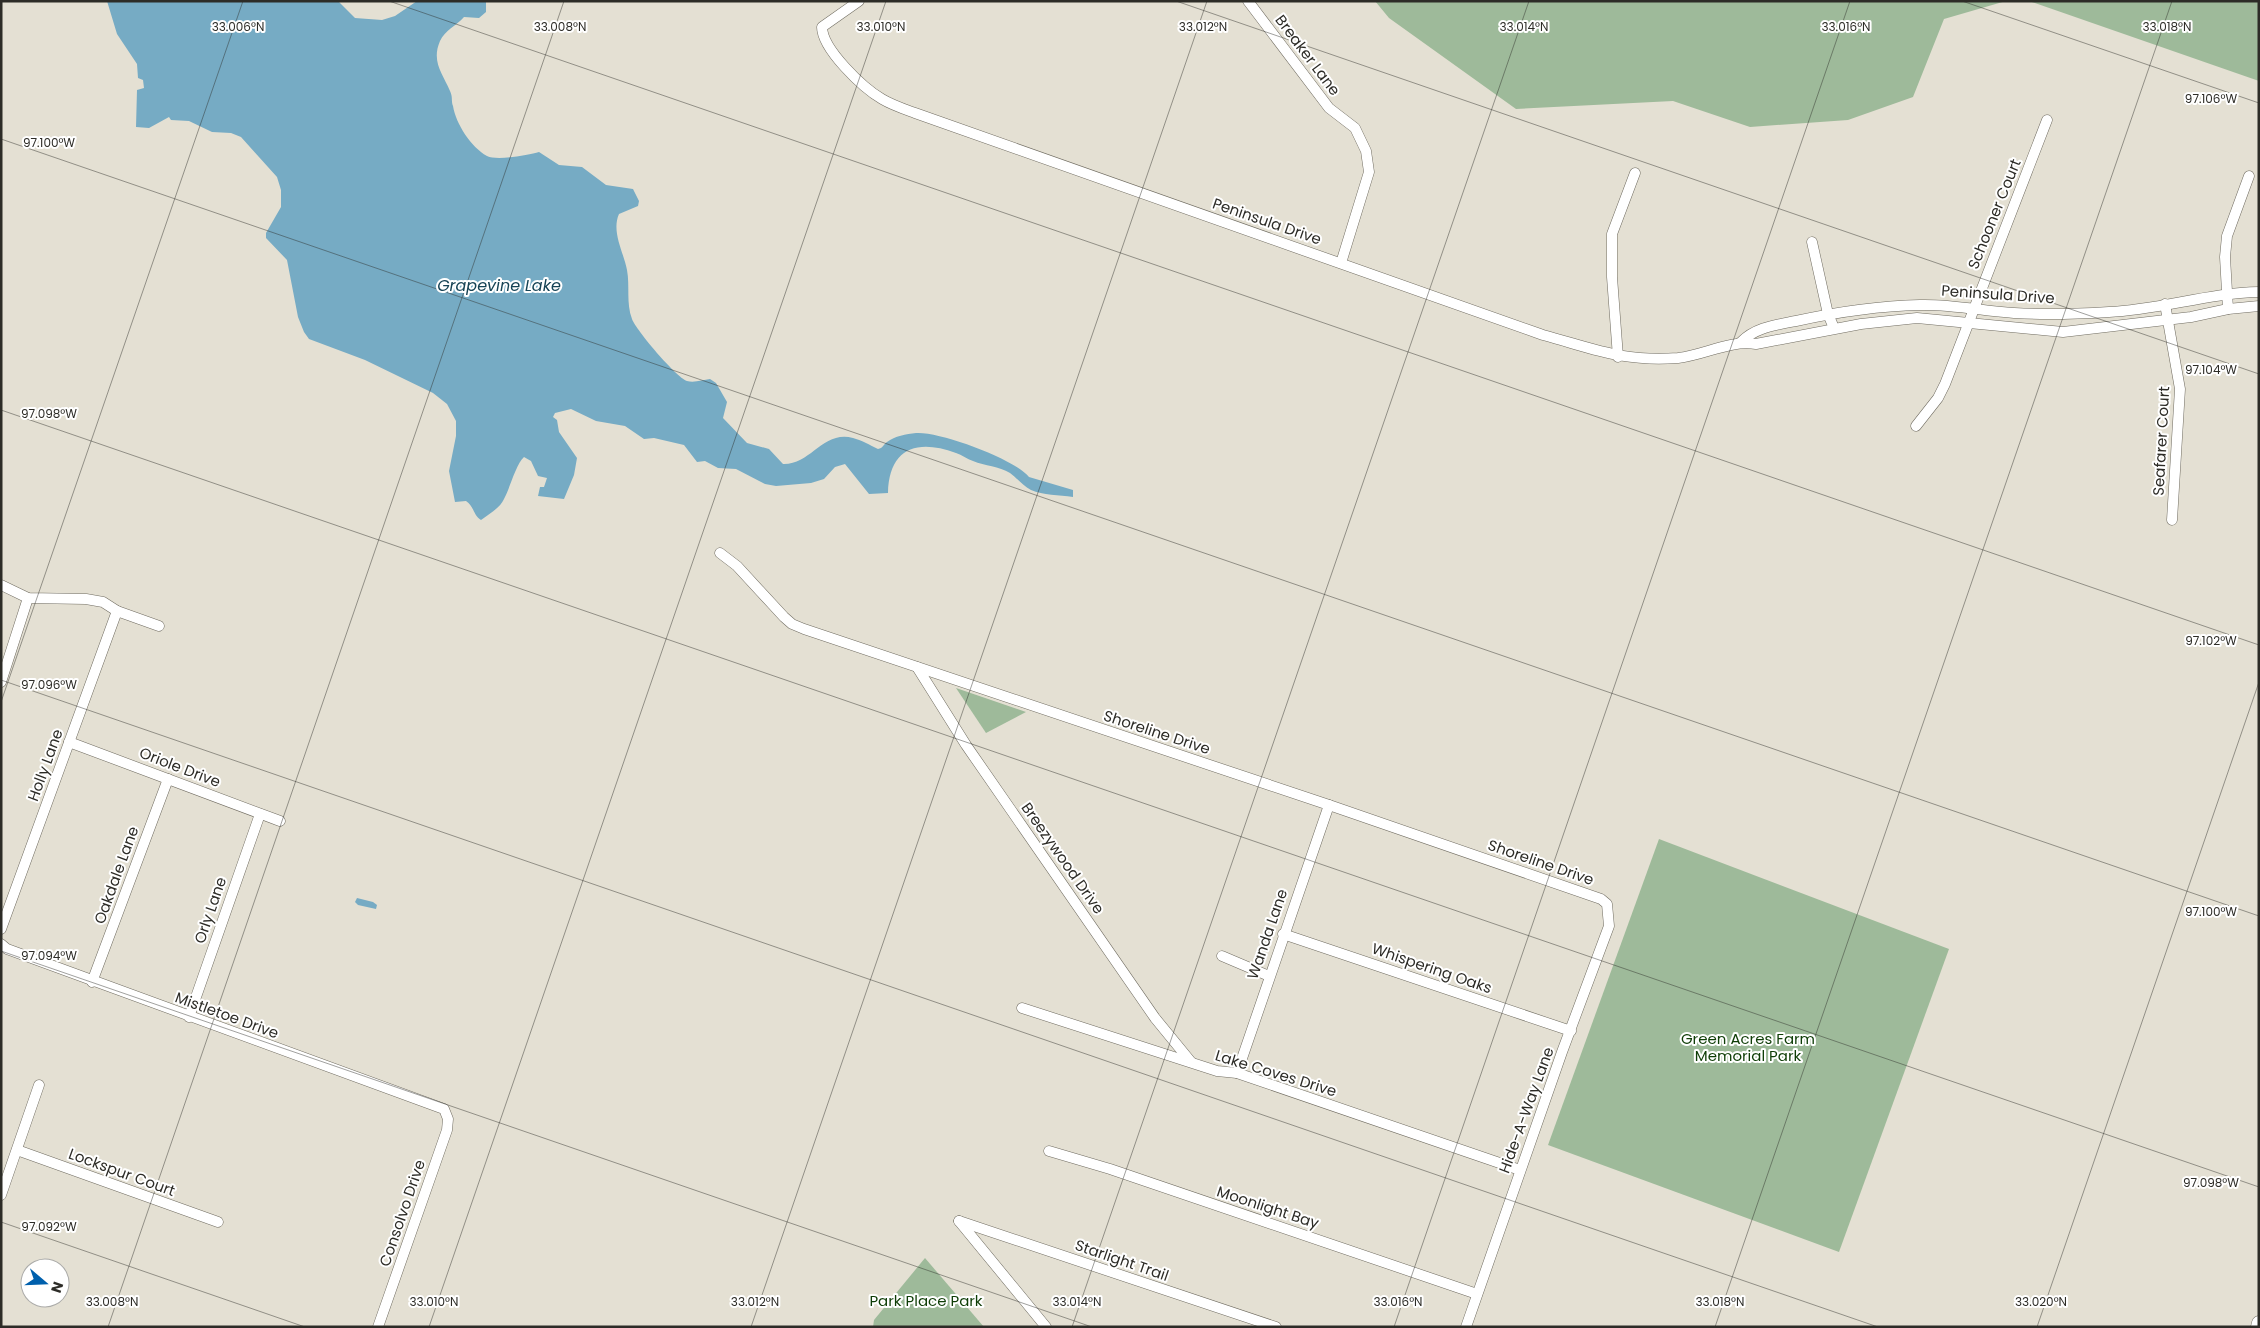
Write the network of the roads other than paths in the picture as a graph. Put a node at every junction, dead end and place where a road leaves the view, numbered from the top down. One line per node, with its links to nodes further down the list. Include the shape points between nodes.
1 (859, 1): 7 (street, Peninsula Drive, via 822,27 822,37 847,68 882,99)
2 (1248, 1): 7 (street, Breaker Lane, via 1330,108 1355,128 1366,151 1369,172)
3 (2047, 120): 12 (street, Schooner Court)
4 (1634, 173): 19 (street, via 1612,234)
5 (2249, 176): 9 (street, via 2227,236)
6 (1812, 242): 14 (street)
7 (1341, 262): 19 (street, Peninsula Drive, via 1543,335)
8 (2259, 292): 9 (street, Peninsula Drive)
9 (2227, 294): 10 (street, Peninsula Drive); 13 (street)
10 (2166, 304): 12 (street, Peninsula Drive, via 2074,314 2016,313); 15 (street, Seafarer Court)
11 (2259, 306): 13 (street, Peninsula Drive)
12 (1973, 307): 14 (street, Peninsula Drive, via 1921,304); 16 (street, Schooner Court)
13 (2228, 309): 15 (street, Peninsula Drive)
14 (1828, 314): 17 (street); 18 (street, Peninsula Drive, via 1762,328)
15 (2168, 320): 16 (street, Peninsula Drive, via 2063,332); 21 (street, Seafarer Court, via 2180,389)
16 (1968, 322): 17 (street, Peninsula Drive, via 1917,318); 20 (street, Schooner Court, via 1938,398)
17 (1834, 328): 18 (street, Peninsula Drive, via 1756,344)
18 (1741, 342): 19 (street, Peninsula Drive, via 1679,358)
19 (1618, 357)
20 (1916, 426)
21 (2172, 520)
22 (720, 553): 27 (street, Shoreline Drive, via 737,566 792,624)
23 (1, 585): 24 (street)
24 (28, 598): 25 (street, via 86,599 103,602); 28 (street)
25 (117, 611): 26 (street); 29 (street, Holly Lane)
26 (159, 626)
27 (917, 667): 31 (street, Shoreline Drive); 44 (street, Breezywood Drive, via 966,745 1155,1018)
28 (1, 682)
29 (70, 742): 30 (street, Oriole Drive); 35 (street, Holly Lane)
30 (168, 779): 32 (street, Oriole Drive); 40 (street, Oakdale Lane)
31 (1329, 804): 34 (street, Shoreline Drive, via 1601,899); 36 (street, Wanda Lane)
32 (260, 814): 33 (street, Oriole Drive); 42 (street, Orly Lane)
33 (280, 821)
34 (1607, 904): 43 (street, Hide-A-Way Lane, via 1609,926)
35 (1, 929)
36 (1283, 934): 39 (street, Wanda Lane); 43 (street, Whispering Oaks)
37 (1, 944): 40 (street, Mistletoe Drive)
38 (1222, 956): 39 (street)
39 (1269, 976): 45 (street, Wanda Lane)
40 (92, 982): 42 (street, Mistletoe Drive)
41 (1022, 1008): 44 (street, Lake Coves Drive)
42 (189, 1017): 47 (street, Mistletoe Drive)
43 (1571, 1031): 50 (street, Hide-A-Way Lane)
44 (1191, 1062): 45 (street, Lake Coves Drive, via 1217,1071)
45 (1237, 1073): 50 (street, Lake Coves Drive)
46 (40, 1085): 48 (street)
47 (444, 1109): 54 (street, Consolvo Drive, via 448,1119 447,1130)
48 (17, 1150): 51 (street); 52 (street, Lockspur Court)
49 (1049, 1151): 53 (street, Moonlight Bay)
50 (1520, 1170): 53 (street, Hide-A-Way Lane)
51 (1, 1195)
52 (218, 1222)
53 (1477, 1294): 57 (street, Hide-A-Way Lane)
54 (378, 1327)
55 (1046, 1327): 56 (street, Starlight Trail, via 959,1222)
56 (1276, 1327)
57 (1466, 1327)

